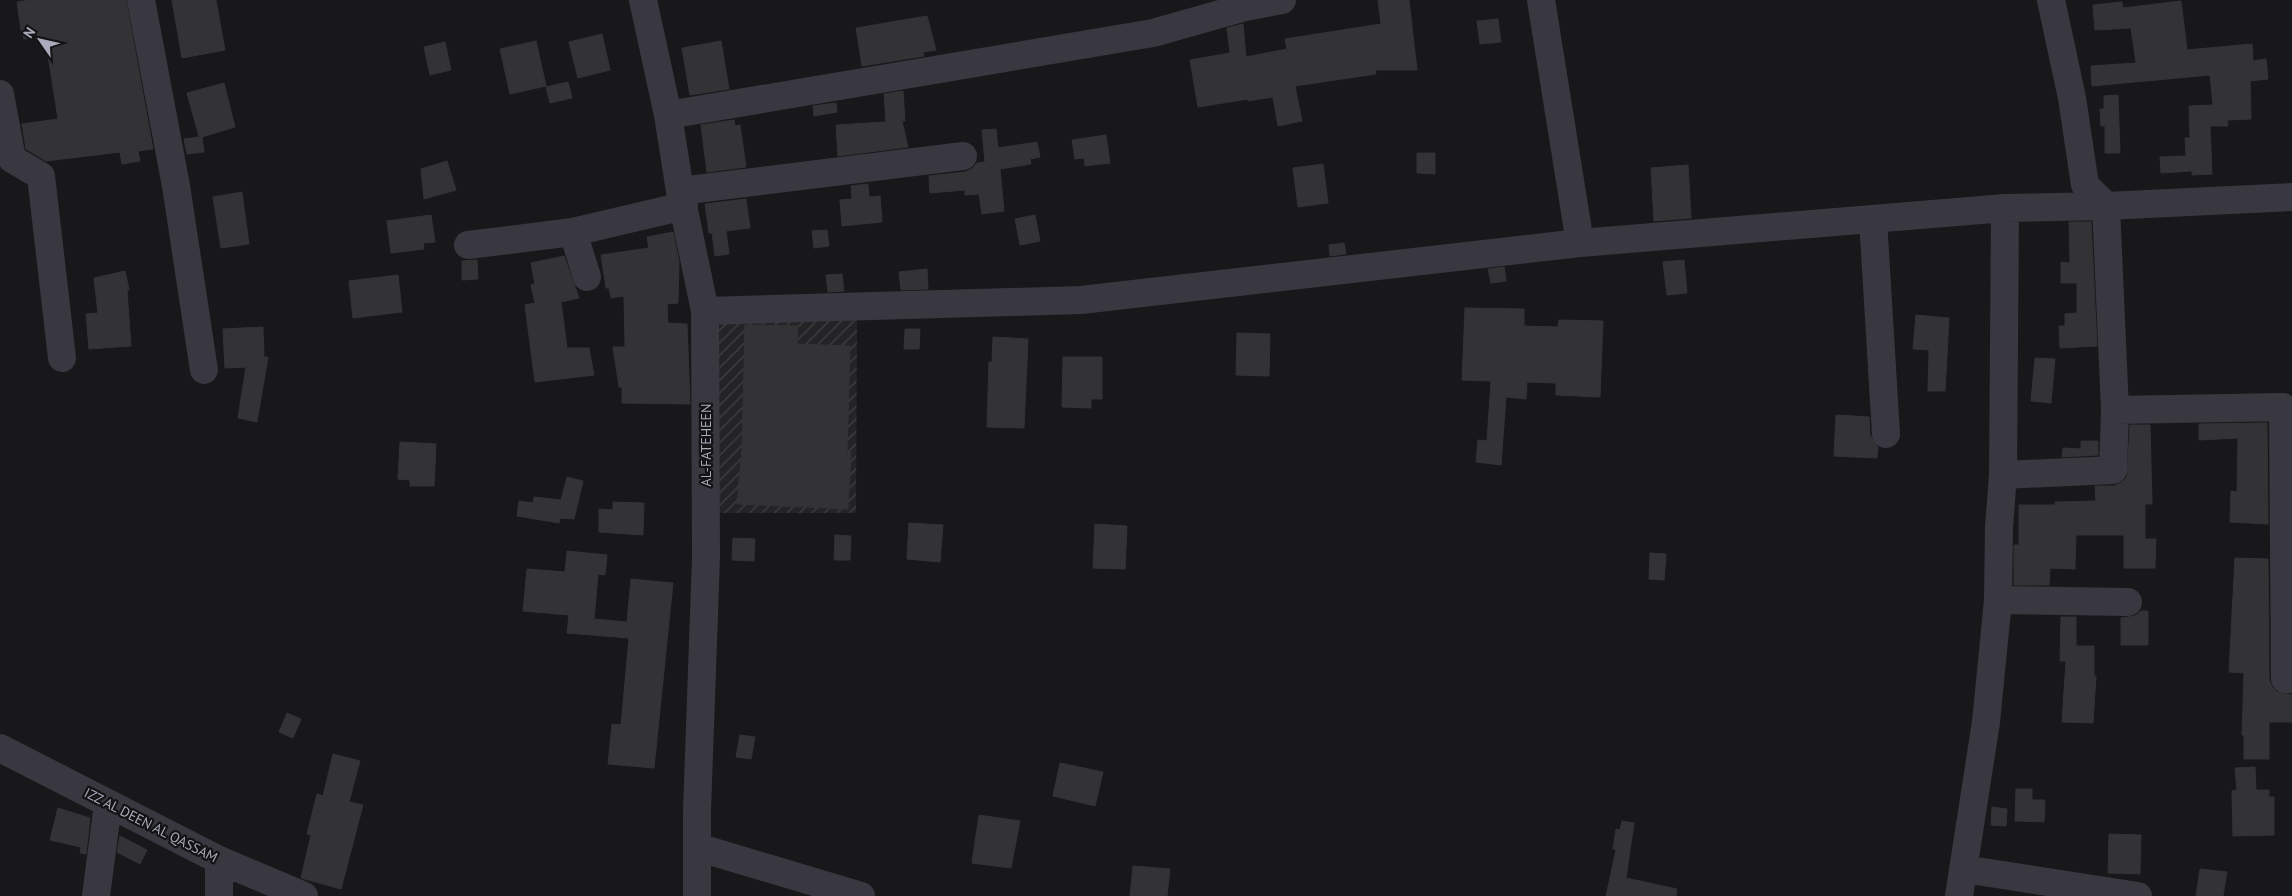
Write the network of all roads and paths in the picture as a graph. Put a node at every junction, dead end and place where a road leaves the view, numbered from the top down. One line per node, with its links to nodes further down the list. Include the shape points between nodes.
1 (141, 0): 20 (street, via 176,186)
2 (643, 0): 7 (street, AL-FATEHEEN)
3 (1282, 0): 7 (street, via 1153,33)
4 (1541, 0): 15 (street)
5 (2051, 0): 11 (street, via 2086,185)
6 (0, 94): 19 (street, via 12,159 41,176)
7 (668, 115): 10 (street, AL-FATEHEEN)
8 (963, 156): 10 (street)
9 (2292, 197): 11 (street)
10 (682, 199): 14 (street); 18 (street, AL-FATEHEEN)
11 (2106, 206): 12 (street); 21 (street)
12 (2006, 208): 13 (street); 23 (street)
13 (1873, 218): 15 (street); 22 (street)
14 (573, 232): 16 (street); 17 (street)
15 (1580, 243): 18 (street, via 1081,300)
16 (468, 245)
17 (587, 276)
18 (705, 311): 29 (street, AL-FATEHEEN, via 706,557)
19 (62, 358)
20 (204, 370)
21 (2115, 410): 23 (street, via 2112,470); 26 (street, via 2283,408 2285,679)
22 (1886, 434)
23 (2003, 476): 24 (street, via 1998,528)
24 (1998, 600): 25 (street); 31 (street, via 1986,722)
25 (2128, 602)
26 (2292, 679)
27 (0, 748): 28 (street, IZZ AL DEEN AL QASSAM)
28 (108, 804): 30 (street, IZZ AL DEEN AL QASSAM); 32 (street)
29 (697, 847): 35 (street, AL-FATEHEEN); 36 (street)
30 (218, 860): 33 (street); 34 (street, IZZ AL DEEN AL QASSAM)
31 (1964, 869): 37 (street); 38 (street)
32 (96, 896)
33 (218, 896)
34 (304, 896)
35 (697, 896)
36 (861, 896)
37 (1959, 896)
38 (2138, 896)

